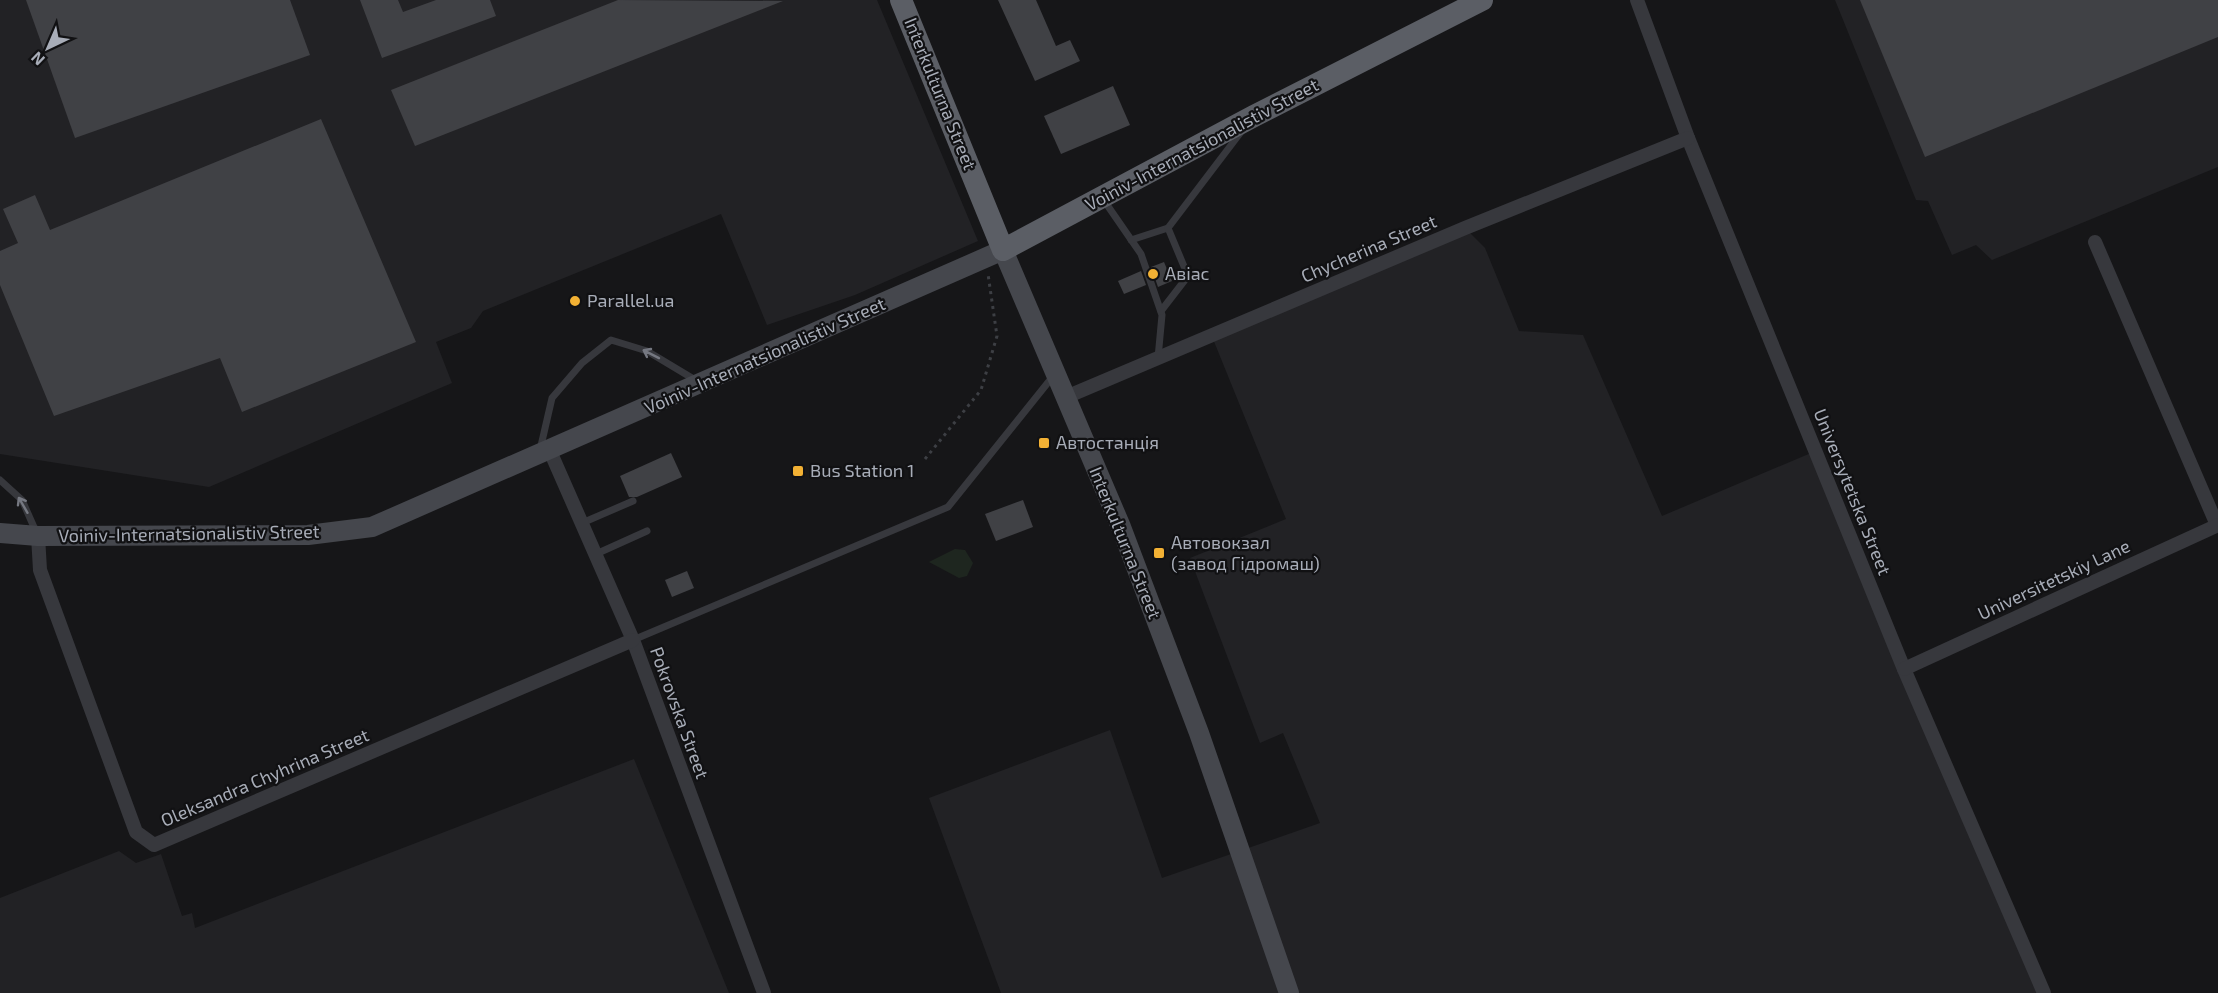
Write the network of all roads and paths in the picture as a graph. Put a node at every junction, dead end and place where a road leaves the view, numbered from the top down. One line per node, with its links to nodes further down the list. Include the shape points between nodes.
1 (902, 0): 10 (highway, Interkulturna Street)
2 (1482, 0): 4 (highway, Voiniv-Internatsionalistiv Street)
3 (1636, 0): 5 (street, Universytetska Street)
4 (1254, 116): 6 (highway, Voiniv-Internatsionalistiv Street); 7 (lane)
5 (1688, 138): 12 (street, Chycherina Street); 27 (street, Universytetska Street)
6 (1101, 197): 8 (lane); 10 (highway, Voiniv-Internatsionalistiv Street)
7 (1168, 228): 8 (lane); 11 (lane, via 1188,276)
8 (1131, 240): 11 (lane, via 1141,254)
9 (2095, 242): 21 (street)
10 (994, 254): 13 (main road, Interkulturna Street); 14 (main road, Voiniv-Internatsionalistiv Street); 17 (path, via 997,336 981,390)
11 (1161, 311): 12 (lane)
12 (1158, 358): 15 (street, Chycherina Street)
13 (1056, 373): 15 (main road, Interkulturna Street); 26 (lane, via 948,507)
14 (701, 384): 16 (main road, Voiniv-Internatsionalistiv Street); 16 (lane, one-way to 16, via 647,351 611,340 582,363 552,398)
15 (1066, 397): 29 (main road, Interkulturna Street, via 1121,527 1198,733)
16 (544, 453): 20 (street, Pokrovska Street); 24 (main road, Voiniv-Internatsionalistiv Street, via 372,527 308,536)
17 (925, 459)
18 (0, 480): 24 (lane, one-way to 18, via 22,500)
19 (633, 501): 20 (lane)
20 (582, 523): 25 (street, Pokrovska Street)
21 (2218, 525): 27 (street, Universitetskiy Lane)
22 (647, 531): 25 (lane)
23 (0, 533): 24 (main road, Voiniv-Internatsionalistiv Street)
24 (38, 536): 26 (street, Oleksandra Chyhrina Street, via 40,570 136,832 154,845)
25 (596, 554): 26 (street, Pokrovska Street)
26 (633, 640): 28 (street, Pokrovska Street)
27 (1904, 669): 30 (street, Universytetska Street)
28 (764, 993)
29 (1288, 993)
30 (2044, 993)

